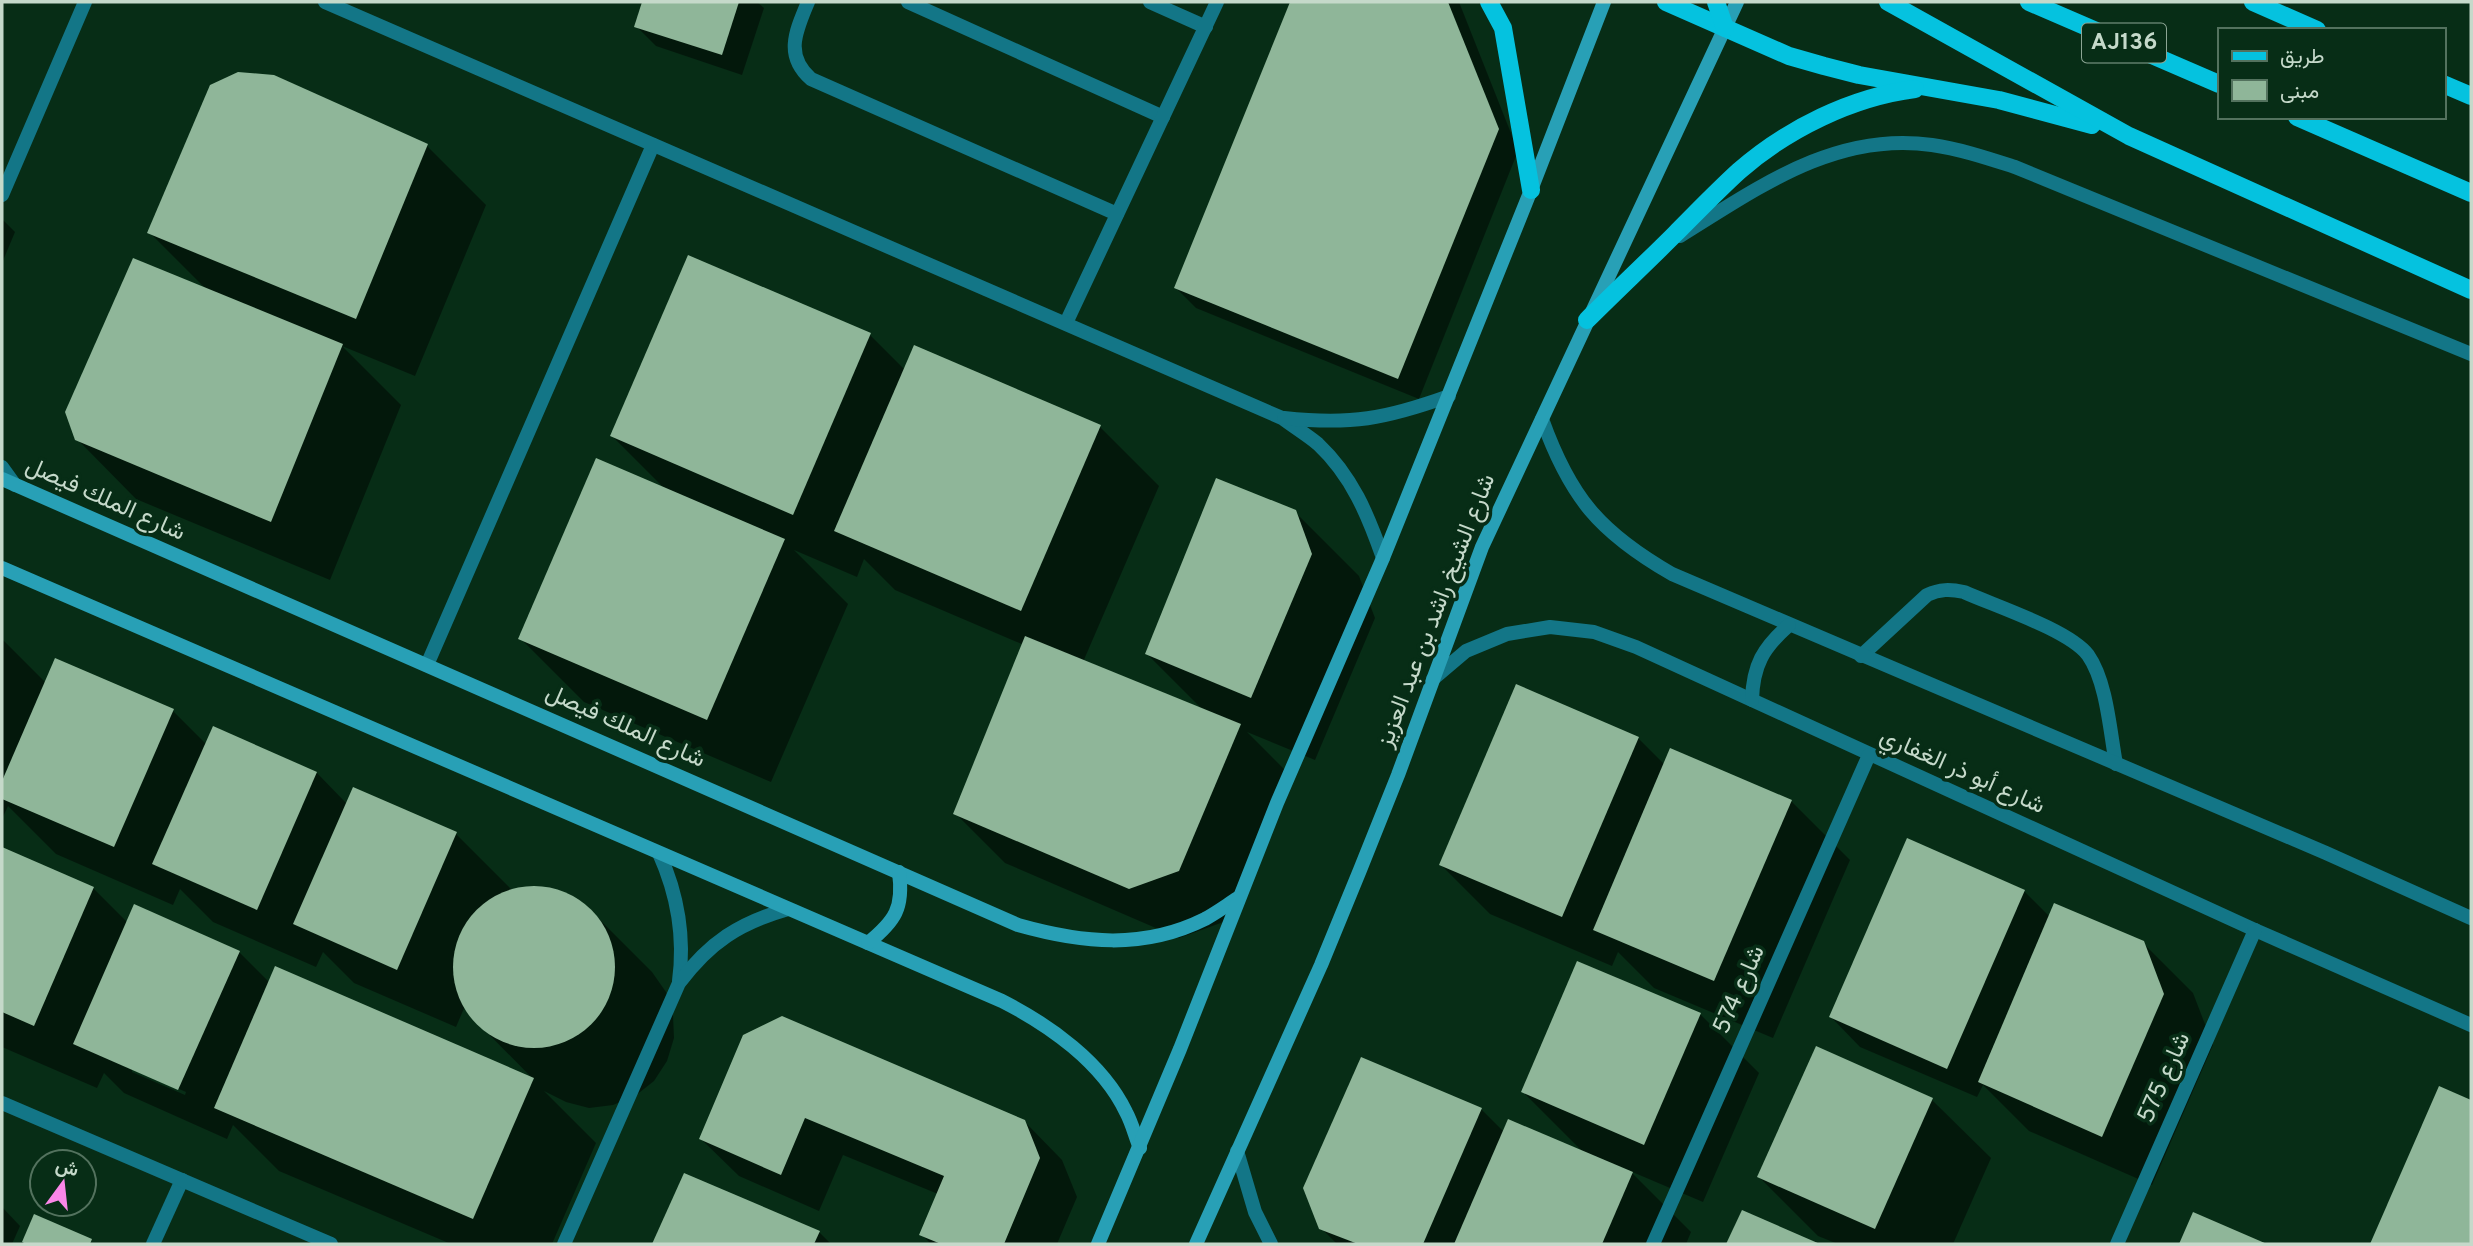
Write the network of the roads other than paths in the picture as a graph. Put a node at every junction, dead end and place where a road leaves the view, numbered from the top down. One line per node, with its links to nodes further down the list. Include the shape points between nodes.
1 (85, 2): 28 (street)
2 (325, 2): 25 (street)
3 (807, 2): 29 (street, via 794,46 796,60 811,79)
4 (908, 2): 22 (street)
5 (1150, 2): 15 (street)
6 (1217, 2): 15 (street)
7 (1489, 2): 26 (main road, via 1503,28)
8 (1604, 2): 26 (main road)
9 (1666, 2): 16 (main road)
10 (1716, 2): 16 (main road)
11 (1737, 2): 16 (main road, شارع الشيخ راشد بن عبد العزيز)
12 (1888, 2): 24 (main road)
13 (2029, 2): 18 (main road, AJ136)
14 (2253, 2): 17 (main road)
15 (1206, 27): 22 (street)
16 (1725, 28): 20 (main road, via 1812,63); 32 (main road, شارع الشيخ راشد بن عبد العزيز)
17 (2312, 28)
18 (2218, 84)
19 (2445, 85): 21 (main road)
20 (1931, 87): 24 (main road, via 1999,100); 30 (main road, via 1869,99 1781,140 1741,169)
21 (2471, 96)
22 (1163, 117): 29 (street)
23 (2302, 119): 27 (main road)
24 (2129, 136): 31 (main road)
25 (653, 145): 33 (street); 44 (street)
26 (1531, 190): 35 (main road)
27 (2471, 192)
28 (2, 195)
29 (1117, 214): 33 (street)
30 (1661, 248): 32 (main road); 34 (street, via 1799,165 1841,150 1929,145 2015,167)
31 (2471, 290)
32 (1587, 320): 37 (main road, شارع الشيخ راشد بن عبد العزيز)
33 (1066, 323): 36 (street)
34 (2471, 354)
35 (1448, 396): 36 (street, via 1366,420 1324,423); 40 (main road)
36 (1282, 418): 40 (street, via 1318,444 1347,478 1369,516)
37 (1542, 419): 42 (street, via 1576,494 1603,526 1635,553); 45 (main road, شارع الشيخ راشد بن عبد العزيز, via 1482,547)
38 (2, 467): 39 (street)
39 (8, 482): 44 (main road, شارع الملك فيصل)
40 (1383, 558): 51 (main road)
41 (2, 568): 49 (main road)
42 (1789, 625): 43 (street); 46 (street, via 1759,659)
43 (1861, 656): 48 (street); 48 (street, via 1927,595 1938,590 1964,592 2057,632 2087,655 2102,691)
44 (427, 665): 50 (main road, شارع الملك فيصل)
45 (1433, 680): 46 (street, شارع أبو ذر الغفاري, via 1466,650 1507,634 1550,627 1594,632 1636,647); 60 (main road, شارع الشيخ راشد بن عبد العزيز, via 1321,965)
46 (1752, 700): 47 (street, شارع أبو ذر الغفاري)
47 (1869, 755): 54 (street, شارع أبو ذر الغفاري); 68 (street, شارع 574)
48 (2116, 764): 53 (street)
49 (659, 853): 52 (main road); 56 (street, via 679,916 682,957)
50 (899, 872): 51 (main road, شارع الملك فيصل, via 1018,925 1093,941 1132,940 1169,932 1205,919); 55 (main road, via 900,904 893,919)
51 (1238, 898): 59 (main road)
52 (788, 909): 55 (main road); 56 (street, via 738,927 695,961)
53 (2471, 918)
54 (2255, 930): 57 (street, شارع أبو ذر الغفاري); 69 (street, شارع 575)
55 (868, 943): 59 (main road, via 1002,1001 1073,1045 1125,1110)
56 (678, 983): 64 (street)
57 (2471, 1025)
58 (2, 1103): 61 (street)
59 (1140, 1148): 65 (main road)
60 (1237, 1151): 66 (main road, شارع الشيخ راشد بن عبد العزيز); 67 (street, via 1255,1212)
61 (181, 1180): 62 (street); 63 (street)
62 (153, 1244)
63 (331, 1244)
64 (564, 1244)
65 (1098, 1244)
66 (1196, 1244)
67 (1272, 1244)
68 (1653, 1244)
69 (2117, 1244)

